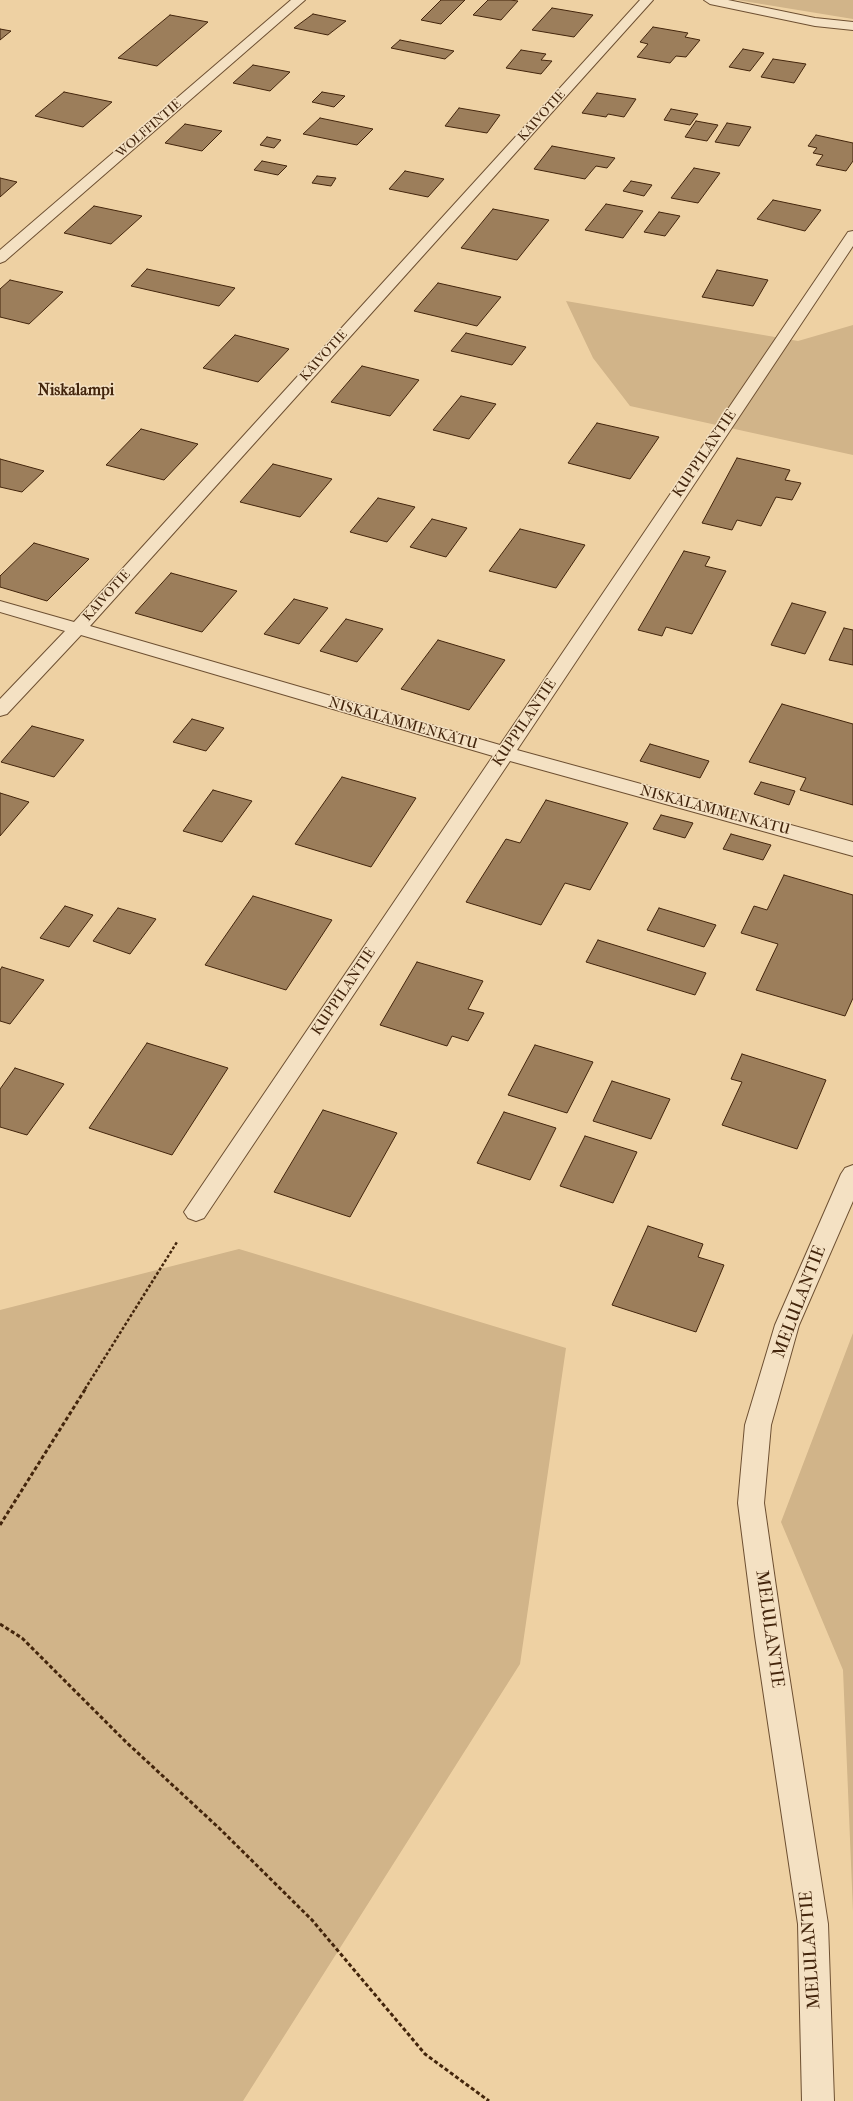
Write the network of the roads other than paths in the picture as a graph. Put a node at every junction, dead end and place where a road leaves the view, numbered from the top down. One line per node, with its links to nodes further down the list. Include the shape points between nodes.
1 (299, 0): 6 (street, WOLFFINTIE)
2 (646, 0): 8 (street, KAIVOTIE)
3 (710, 0): 4 (street, via 815,22)
4 (853, 26)
5 (853, 235): 10 (street, KUPPILANTIE)
6 (0, 258)
7 (0, 606): 8 (street, NISKALAMMENKATU)
8 (77, 629): 9 (street, KAIVOTIE); 10 (street, NISKALAMMENKATU)
9 (0, 710)
10 (505, 753): 11 (street, NISKALAMMENKATU); 13 (street, KUPPILANTIE)
11 (853, 849)
12 (853, 1174): 14 (street, MELULANTIE, via 787,1325 758,1425 751,1503 813,1924)
13 (196, 1212)
14 (818, 2101)

